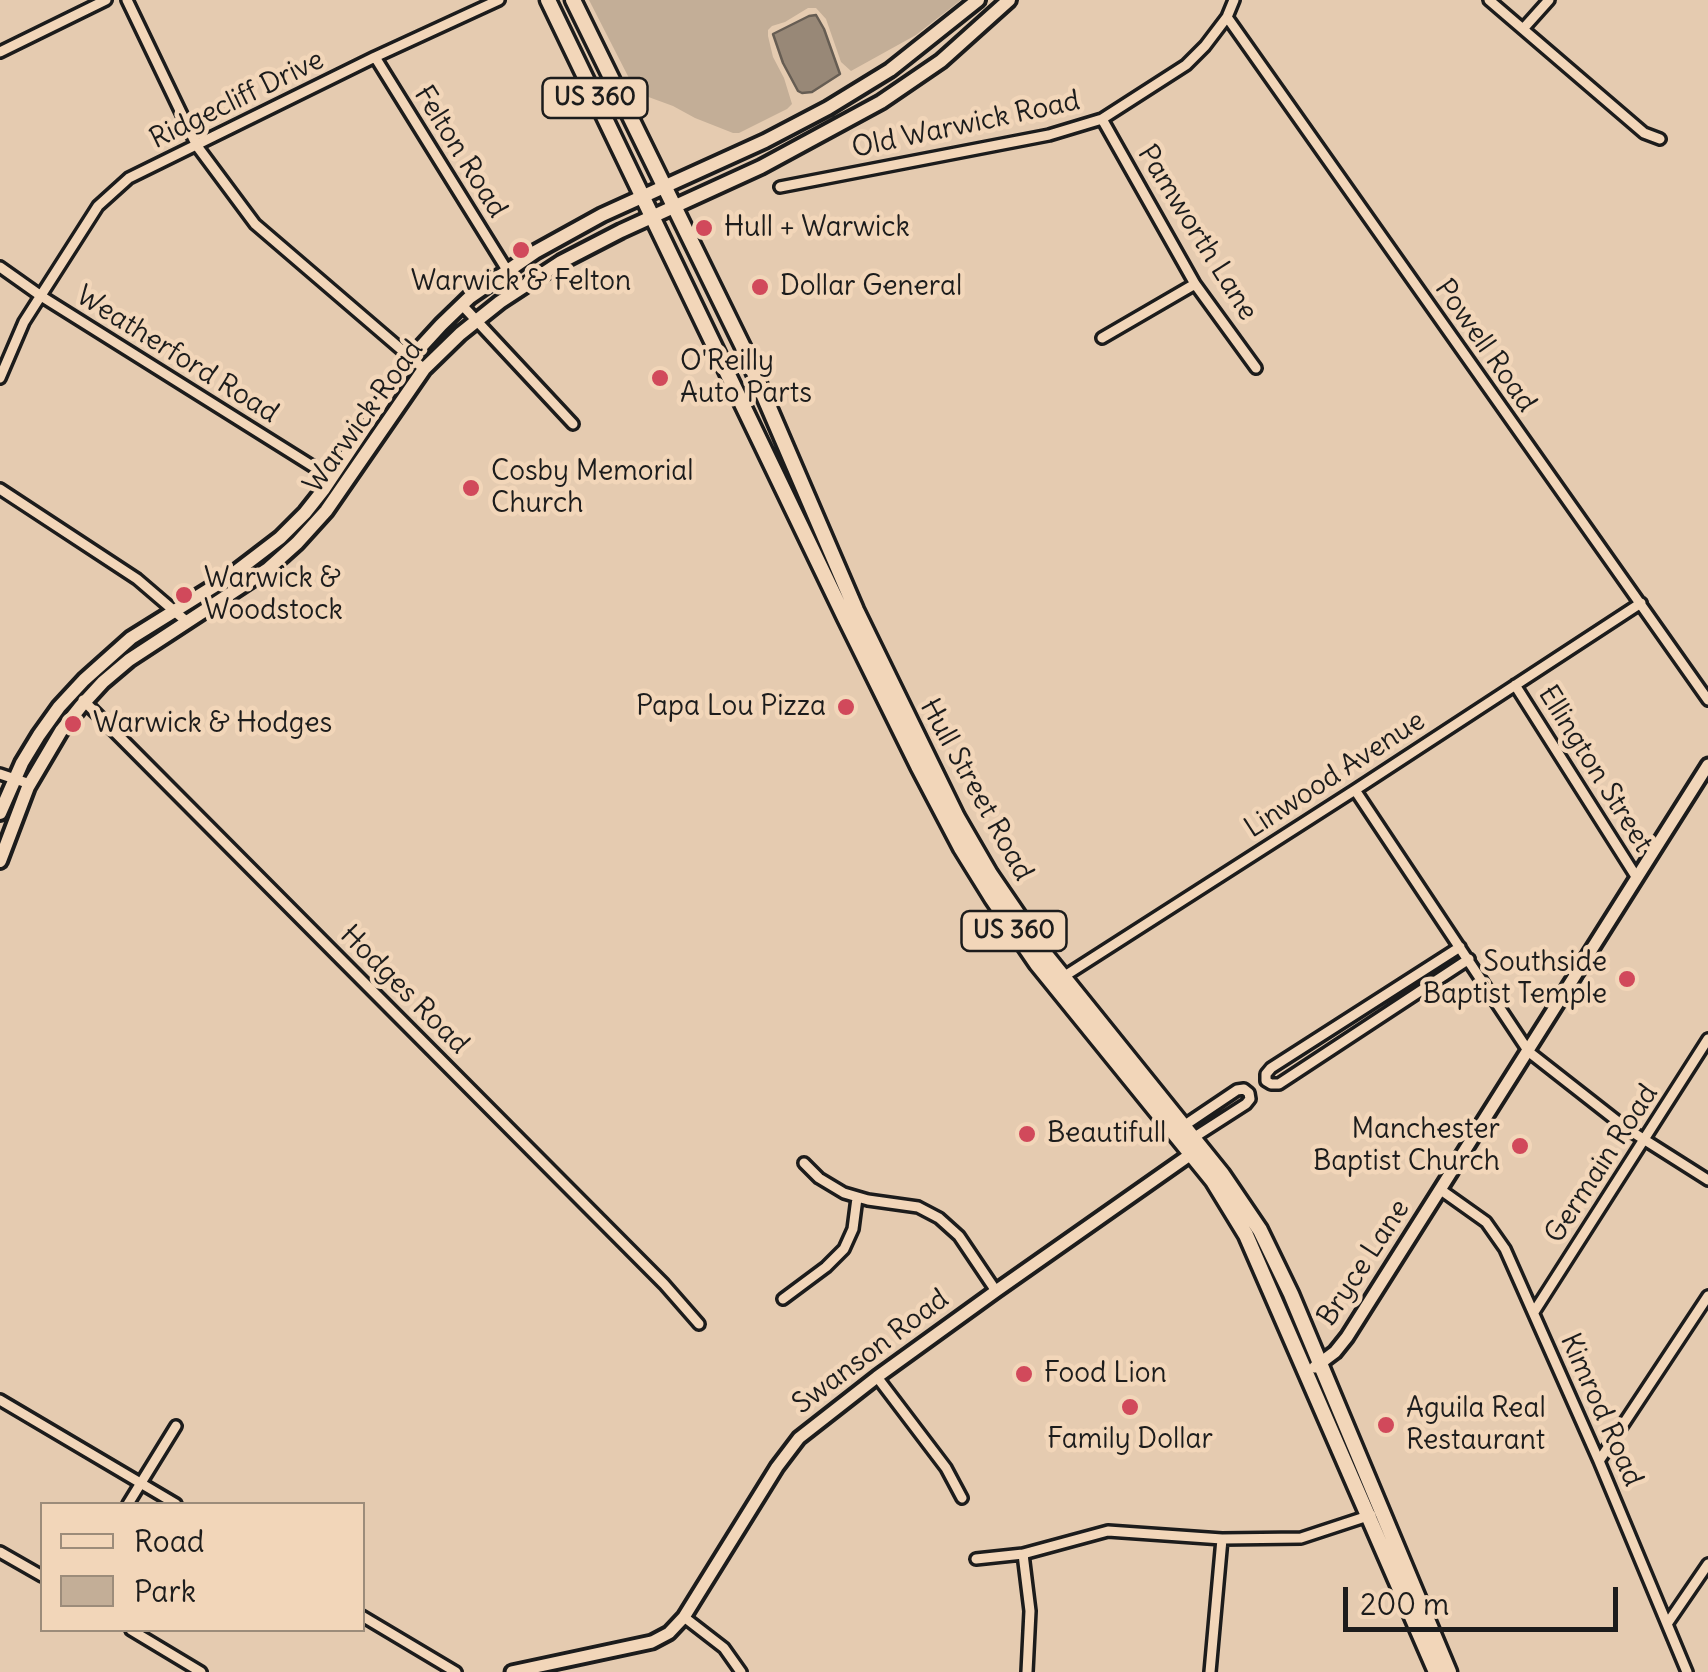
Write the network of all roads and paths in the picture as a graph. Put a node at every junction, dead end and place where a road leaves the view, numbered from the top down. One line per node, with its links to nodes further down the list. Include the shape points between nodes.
1 (106, 0): 13 (street)
2 (127, 0): 17 (street)
3 (500, 0): 14 (street, Ridgecliff Drive)
4 (548, 0): 20 (main road, US 360)
5 (574, 0): 18 (main road, Hull Street Road / US 360)
6 (978, 0): 18 (main road, Warwick Road, via 890,70 828,108)
7 (1009, 0): 21 (main road, Warwick Road, via 881,102)
8 (1234, 0): 11 (street, Old Warwick Road)
9 (1490, 0): 12 (street)
10 (1549, 0): 12 (street)
11 (1226, 17): 15 (street, Old Warwick Road, via 1186,65); 37 (street, Powell Road)
12 (1523, 28): 16 (street, via 1644,134)
13 (0, 52)
14 (375, 57): 17 (street, Ridgecliff Drive); 24 (street, Felton Road)
15 (1102, 119): 19 (street, Old Warwick Road); 25 (street, Pamworth Lane)
16 (1660, 139)
17 (197, 146): 26 (street, Ridgecliff Drive, via 114,190); 30 (street, via 255,224)
18 (665, 186): 20 (main road, Warwick Road); 21 (main road, Hull Street Road / US 360)
19 (780, 187)
20 (642, 197): 22 (main road, US 360); 24 (main road, Warwick Road)
21 (676, 207): 22 (main road, Warwick Road); 54 (main road, Hull Street Road / US 360, via 926,758)
22 (652, 217): 28 (main road, Warwick Road, via 560,262); 54 (main road, Hull Street Road / US 360, via 935,800 992,898)
23 (0, 267): 26 (street, Weatherford Road)
24 (508, 270): 27 (main road, Warwick Road)
25 (1195, 284): 29 (street); 31 (street, Pamworth Lane)
26 (41, 296): 33 (street, Ridgecliff Drive); 35 (street, Weatherford Road)
27 (462, 305): 28 (street); 30 (main road, Warwick Road)
28 (476, 321): 32 (main road, Warwick Road); 34 (street)
29 (1102, 338)
30 (412, 358): 32 (street); 35 (main road, Warwick Road)
31 (1256, 368)
32 (424, 369): 39 (main road, Warwick Road, via 326,511 296,543 268,569)
33 (0, 378)
34 (573, 424)
35 (329, 482): 38 (main road, Warwick Road, via 256,558)
36 (0, 489): 38 (street)
37 (1640, 602): 40 (street, Linwood Avenue); 42 (street, Powell Road)
38 (174, 610): 39 (street); 41 (main road, Warwick Road, via 105,659)
39 (186, 621): 43 (main road, Warwick Road, via 128,660)
40 (1515, 685): 48 (street, Linwood Avenue); 51 (street, Ellington Street)
41 (74, 691): 43 (street, Hodges Road); 46 (main road, Warwick Road)
42 (1708, 700)
43 (85, 702): 47 (main road, Warwick Road); 67 (street, Hodges Road)
44 (1708, 765): 51 (street, Bryce Lane)
45 (0, 774): 46 (street)
46 (14, 779): 47 (street); 49 (main road, Warwick Road)
47 (30, 784): 50 (main road, Warwick Road)
48 (1355, 790): 52 (street); 54 (street, Linwood Avenue)
49 (0, 813)
50 (0, 862)
51 (1637, 878): 56 (street, Bryce Lane)
52 (1460, 947): 53 (street); 53 (street, via 1271,1068 1266,1081 1279,1084)
53 (1469, 960): 56 (street)
54 (1058, 980): 57 (main road, Hull Street Road / US 360)
55 (1708, 1039): 58 (street, Germain Road)
56 (1529, 1052): 58 (street); 61 (street, Bryce Lane)
57 (1188, 1140): 57 (street, via 1246,1104 1250,1093 1237,1090); 63 (street, Swanson Road); 68 (main road, Hull Street Road / US 360, via 1246,1234)
58 (1644, 1140): 60 (street); 66 (street, Germain Road)
59 (804, 1162): 62 (street)
60 (1708, 1180)
61 (1441, 1190): 66 (street, Kimrod Road, via 1486,1222); 68 (street, Bryce Lane, via 1347,1337)
62 (857, 1198): 63 (street, via 918,1207 940,1218); 65 (street, via 844,1249)
63 (996, 1291): 69 (street, Swanson Road)
64 (1708, 1296): 72 (street)
65 (783, 1299)
66 (1534, 1312): 72 (street, Kimrod Road)
67 (699, 1324)
68 (1313, 1368): 77 (main road, Hull Street Road / US 360)
69 (878, 1377): 74 (street); 84 (street, Swanson Road, via 792,1446)
70 (0, 1400): 73 (street)
71 (176, 1426): 73 (street)
72 (1599, 1462): 86 (street, Kimrod Road)
73 (141, 1484): 75 (street); 76 (street)
74 (962, 1498)
75 (129, 1502)
76 (172, 1502)
77 (1375, 1514): 78 (street, via 1301,1538); 94 (main road, Hull Street Road / US 360); 95 (main road, Hull Street Road / US 360)
78 (1222, 1538): 80 (street, via 1108,1532); 93 (street)
79 (0, 1552): 83 (street)
80 (1023, 1554): 81 (street); 92 (street, via 1030,1610)
81 (976, 1559)
82 (1708, 1564): 86 (street)
83 (40, 1575)
84 (684, 1617): 90 (street, Swanson Road, via 652,1642); 91 (street, via 724,1648)
85 (365, 1618): 89 (street)
86 (1667, 1624): 96 (street, Kimrod Road)
87 (134, 1632): 88 (street)
88 (201, 1672)
89 (456, 1672)
90 (512, 1672)
91 (741, 1672)
92 (1026, 1672)
93 (1210, 1672)
94 (1436, 1672)
95 (1450, 1672)
96 (1687, 1672)

